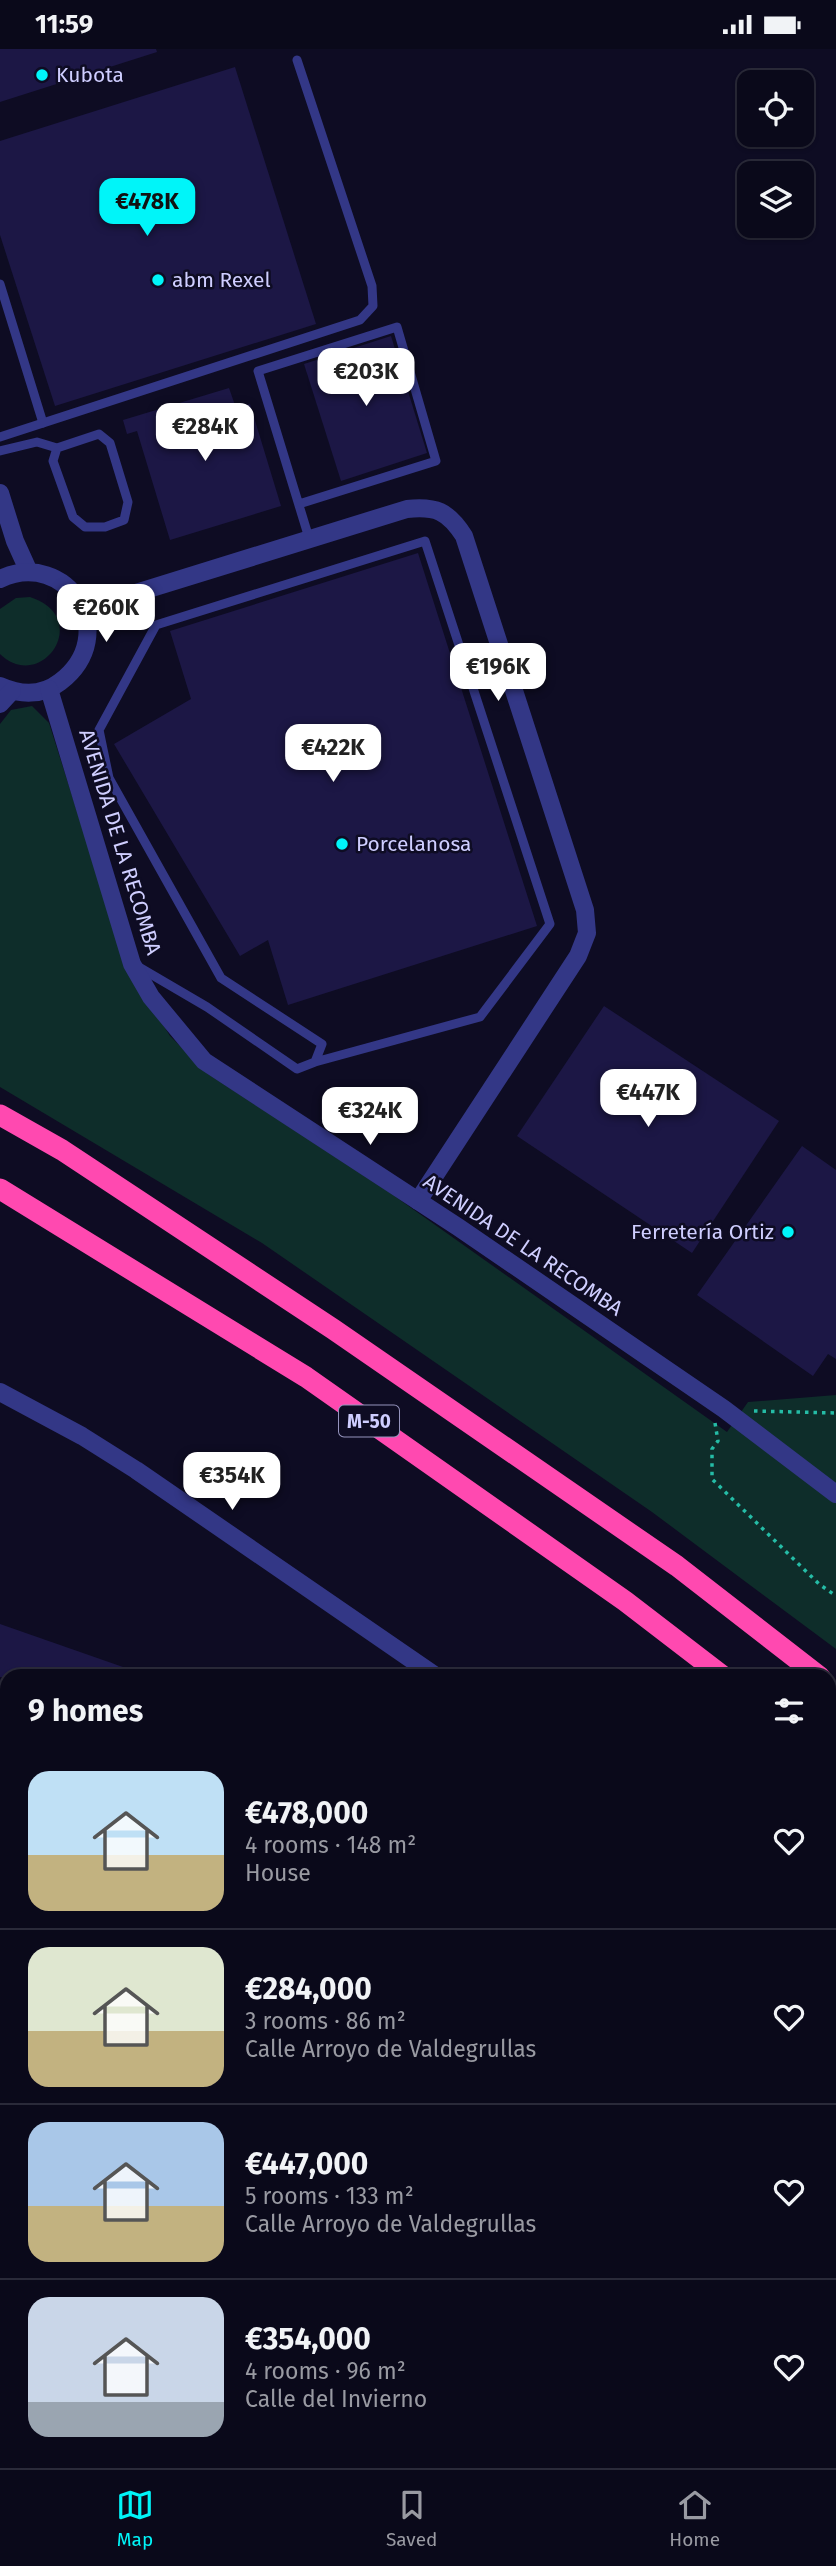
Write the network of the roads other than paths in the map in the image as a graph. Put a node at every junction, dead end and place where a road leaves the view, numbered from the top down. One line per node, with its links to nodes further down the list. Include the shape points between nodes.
1 (297, 61): 3 (lane, via 372,286 373,306 360,320)
2 (0, 284): 3 (lane)
3 (43, 423): 4 (lane)
4 (0, 437)
5 (57, 448): 5 (lane, via 53,461 73,517 85,527 105,527 124,520 128,502 110,443 99,434); 6 (lane, via 37,442)
6 (0, 451)
7 (0, 493): 10 (street)
8 (299, 505): 8 (lane, via 258,371 397,327 436,461); 9 (lane)
9 (309, 538): 12 (street); 19 (street, via 425,507 455,522 464,536 584,911 587,933 578,956)
10 (29, 572): 11 (street); 12 (street, via 59,581)
11 (0, 579)
12 (84, 610): 13 (street, via 88,641 83,658)
13 (49, 689): 14 (street); 15 (street, AVENIDA DE LA RECOMBA)
14 (4, 694)
15 (132, 964): 16 (lane, via 207,1007 297,1069); 19 (street, AVENIDA DE LA RECOMBA, via 151,997 204,1061)
16 (315, 1062): 16 (lane, via 322,1044 221,978 109,778 99,730 156,625 425,541 550,924 480,1017)
17 (0, 1115): 24 (highway, M-50, via 62,1150 333,1329 677,1566)
18 (0, 1189): 23 (highway, M-50, via 306,1377 625,1601)
19 (418, 1201): 21 (street, AVENIDA DE LA RECOMBA, via 724,1409)
20 (0, 1392): 22 (street, via 136,1470)
21 (836, 1494)
22 (425, 1669)
23 (714, 1669)
24 (810, 1669)

